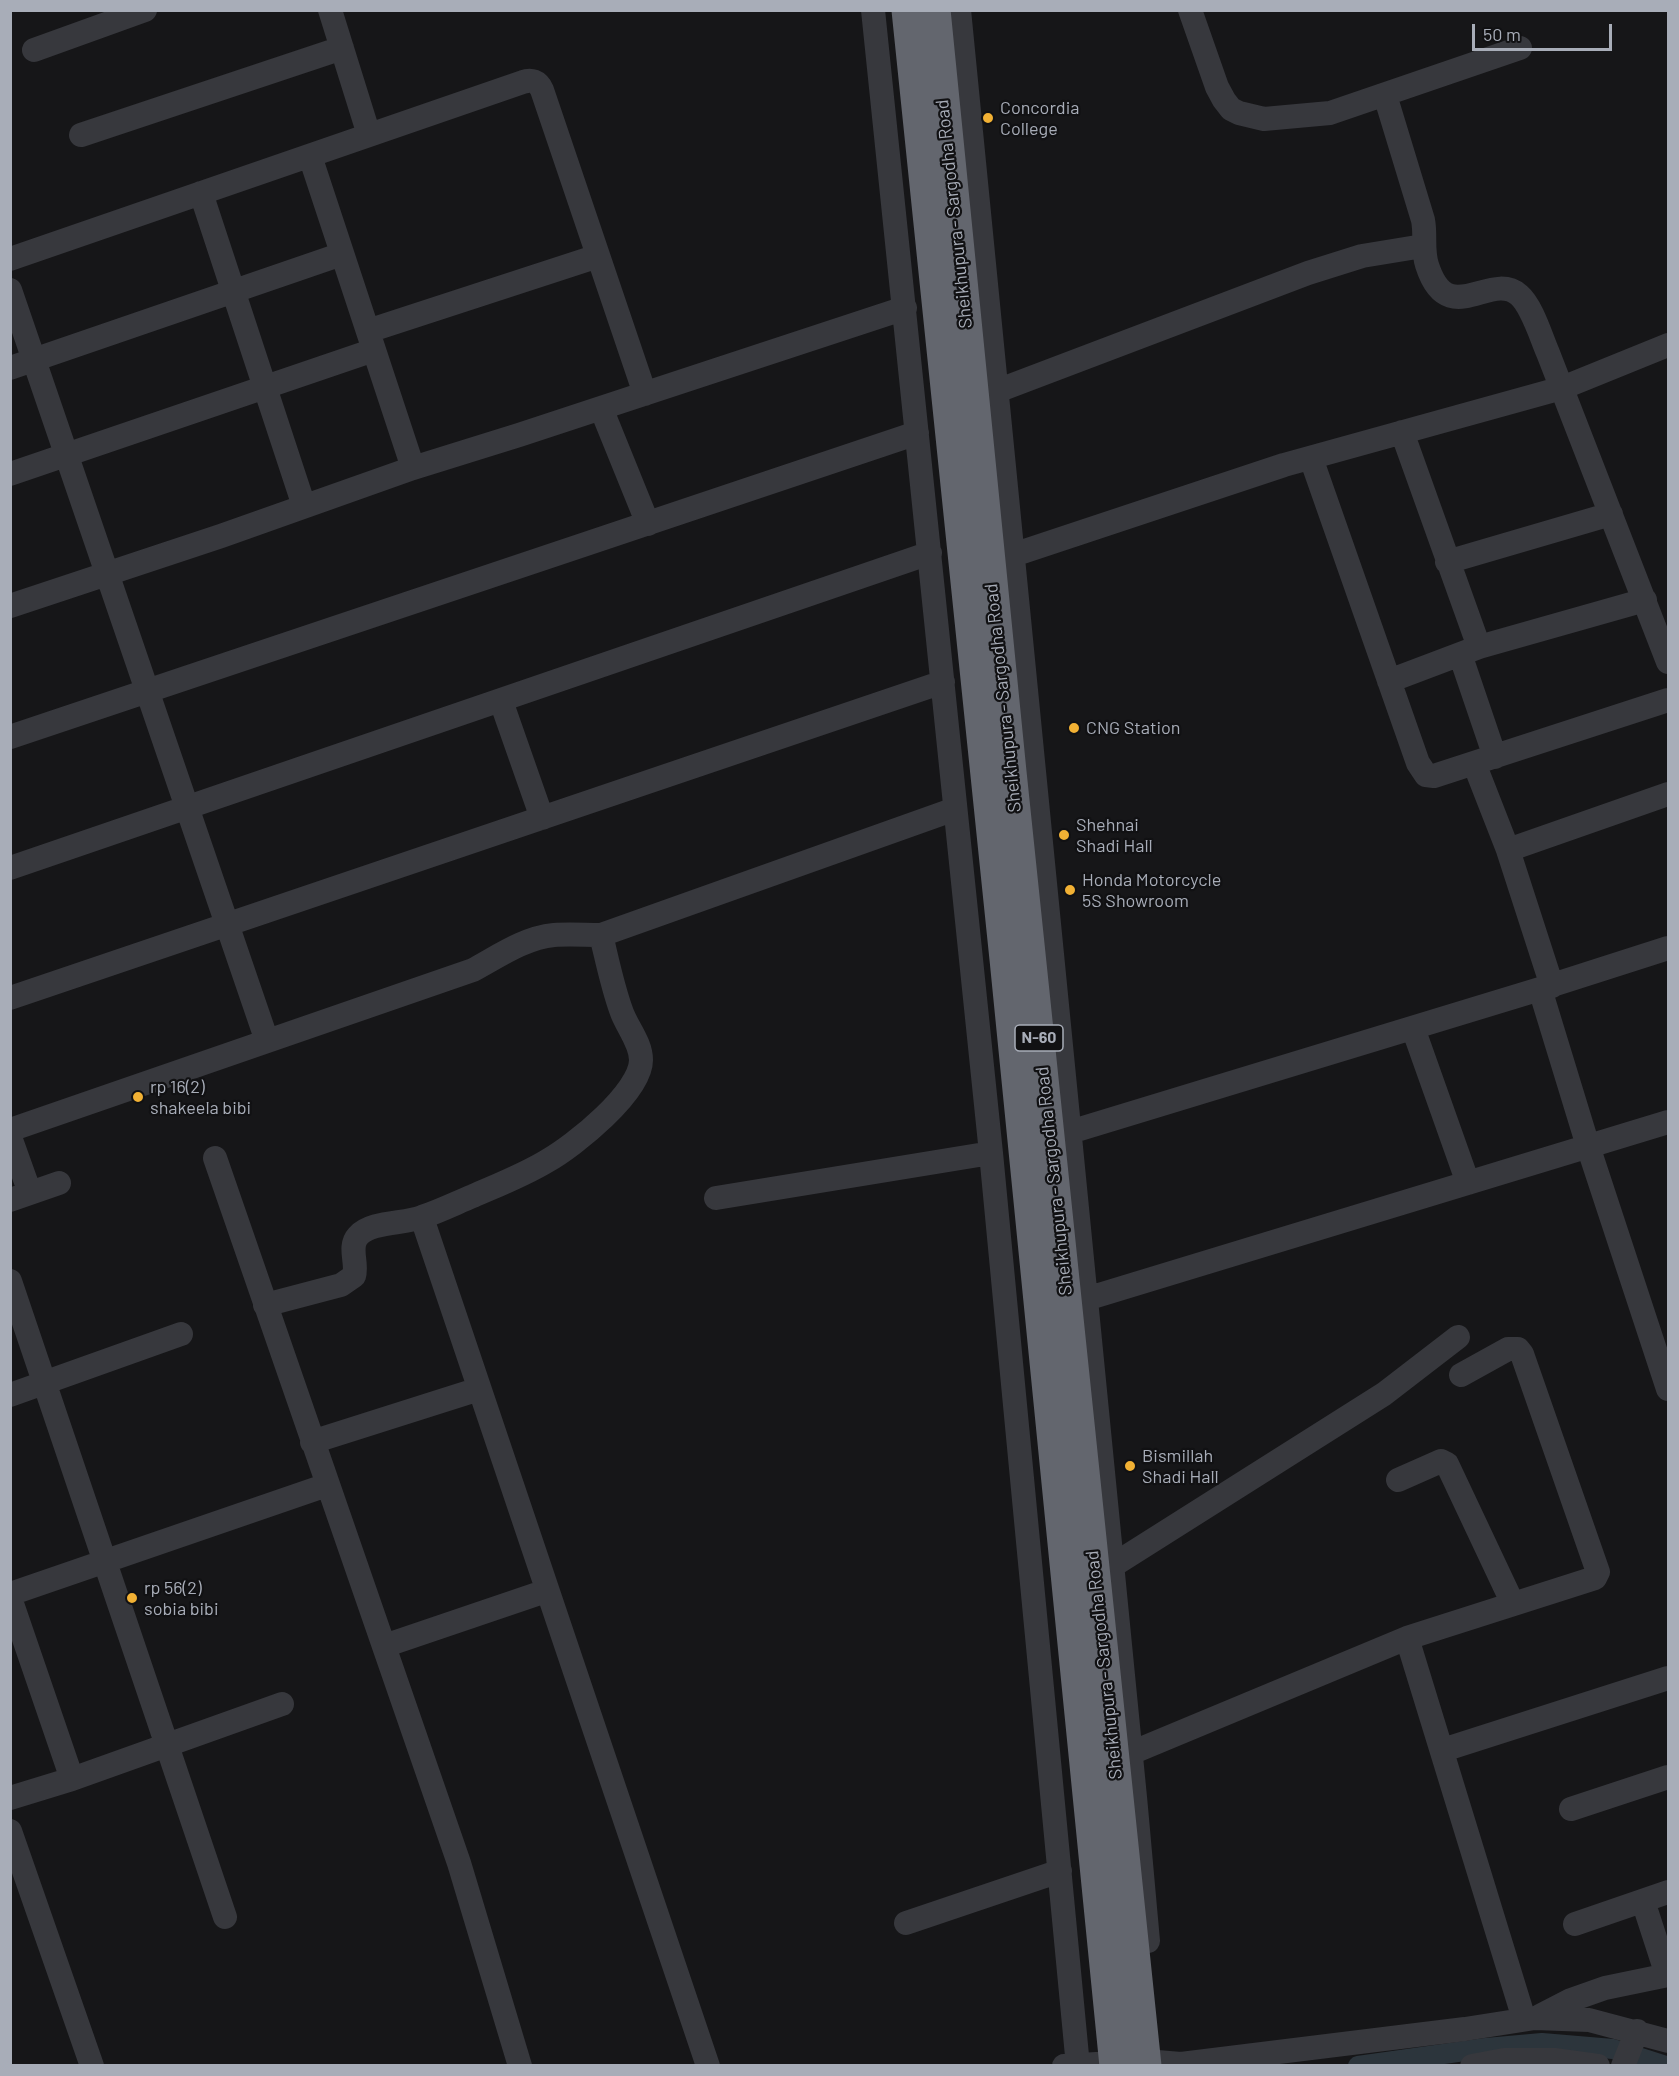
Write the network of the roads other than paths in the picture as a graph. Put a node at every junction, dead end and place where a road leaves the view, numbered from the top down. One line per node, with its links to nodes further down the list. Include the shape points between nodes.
1 (145, 10): 10 (street)
2 (330, 10): 8 (street)
3 (873, 10): 22 (street)
4 (908, 10): 121 (highway, Sheikhupura - Sargodha Road / N-60, via 1006,959)
5 (934, 10): 121 (highway, Sheikhupura - Sargodha Road / N-60)
6 (959, 10): 29 (street)
7 (1190, 10): 11 (street, via 1217,87 1231,109 1239,113 1263,119 1318,115)
8 (342, 48): 12 (street); 13 (street)
9 (1520, 48): 11 (street)
10 (34, 50)
11 (1385, 95): 16 (street, via 1423,220)
12 (81, 135)
13 (369, 135): 14 (street); 18 (street, via 522,82 535,81 542,90)
14 (310, 156): 15 (street); 17 (street)
15 (201, 194): 19 (street); 21 (street)
16 (1423, 246): 28 (street, via 1434,282 1442,293 1463,297 1507,289 1522,298); 29 (street, via 1362,256 1308,273)
17 (342, 254): 21 (street); 23 (street)
18 (598, 256): 23 (street); 30 (street)
19 (10, 259)
20 (10, 290): 25 (street)
21 (233, 291): 25 (street); 27 (street)
22 (905, 308): 30 (street); 33 (street)
23 (371, 341): 27 (street); 36 (street)
24 (1668, 345): 28 (street)
25 (35, 360): 26 (street); 34 (street)
26 (10, 368)
27 (264, 387): 34 (street); 38 (street)
28 (1562, 388): 32 (street); 39 (street)
29 (997, 391): 42 (street)
30 (645, 394): 31 (street)
31 (601, 408): 36 (street); 40 (street)
32 (1402, 432): 35 (street); 43 (street)
33 (917, 433): 40 (street); 41 (street)
34 (67, 454): 37 (street); 44 (street)
35 (1311, 458): 42 (street); 49 (street)
36 (413, 468): 38 (street)
37 (10, 474)
38 (303, 506): 44 (street)
39 (1611, 514): 43 (street); 45 (street)
40 (648, 524): 51 (street)
41 (930, 553): 50 (street); 53 (street)
42 (1013, 555): 71 (street)
43 (1448, 561): 47 (street)
44 (107, 574): 46 (street); 51 (street)
45 (1645, 600): 47 (street); 48 (street)
46 (10, 606)
47 (1469, 650): 49 (street); 55 (street)
48 (1668, 662)
49 (1389, 681): 55 (street, via 1426,776)
50 (943, 682): 58 (street); 59 (street)
51 (147, 692): 54 (street); 57 (street)
52 (1668, 700): 55 (street)
53 (501, 701): 57 (street); 59 (street)
54 (10, 737)
55 (1484, 760): 60 (street)
56 (1668, 794): 60 (street)
57 (188, 808): 61 (street); 62 (street)
58 (955, 809): 63 (street); 74 (street)
59 (542, 818): 62 (street)
60 (1508, 850): 65 (street)
61 (10, 868)
62 (229, 925): 66 (street); 68 (street)
63 (601, 934): 68 (street, via 534,939 473,970); 80 (street, via 621,1011 639,1047 640,1070 636,1079 608,1114 550,1160)
64 (1668, 948): 65 (street)
65 (1546, 988): 67 (street); 73 (street)
66 (10, 998)
67 (1413, 1028): 71 (street); 77 (street)
68 (267, 1041): 70 (street)
69 (1668, 1122): 73 (street)
70 (10, 1130)
71 (1070, 1132): 82 (street)
72 (10, 1137): 78 (street)
73 (1588, 1146): 77 (street); 89 (street)
74 (991, 1153): 79 (street); 111 (street)
75 (215, 1158): 83 (street)
76 (59, 1183): 78 (street)
77 (1468, 1183): 82 (street)
78 (20, 1196)
79 (716, 1197)
80 (422, 1218): 83 (street, via 397,1221 360,1234 354,1243 354,1276 341,1285); 88 (street)
81 (10, 1281): 87 (street)
82 (1086, 1299): 95 (street)
83 (265, 1305): 91 (street)
84 (181, 1334): 87 (street)
85 (1458, 1336): 95 (street, via 1384,1394)
86 (1461, 1375): 98 (street, via 1508,1349 1518,1349 1522,1354 1598,1572 1595,1578)
87 (46, 1382): 90 (street); 94 (street)
88 (479, 1389): 91 (street); 96 (street)
89 (1668, 1389)
90 (10, 1395)
91 (312, 1442): 93 (street)
92 (1398, 1480): 98 (street, via 1441,1461 1447,1464)
93 (327, 1485): 94 (street); 100 (street)
94 (106, 1561): 97 (street); 103 (street)
95 (1112, 1566): 105 (street)
96 (546, 1591): 100 (street); 125 (street)
97 (10, 1596): 107 (street)
98 (1513, 1605): 99 (street)
99 (1407, 1638): 104 (street); 105 (street)
100 (384, 1646): 124 (street, via 459,1863)
101 (1668, 1678): 104 (street)
102 (282, 1704): 103 (street)
103 (167, 1744): 107 (street); 114 (street)
104 (1443, 1750): 118 (street)
105 (1131, 1753): 121 (street)
106 (1668, 1777): 109 (street)
107 (72, 1779): 108 (street)
108 (10, 1798)
109 (1571, 1809)
110 (10, 1831): 123 (street)
111 (1060, 1871): 115 (street); 122 (street)
112 (1668, 1892): 113 (street)
113 (1643, 1901): 116 (street); 117 (street)
114 (225, 1917)
115 (906, 1923)
116 (1575, 1924)
117 (1668, 1975): 118 (street, via 1605,1988)
118 (1530, 2018): 119 (street, via 1589,2020); 121 (street, via 1181,2064)
119 (1637, 2031): 120 (street); 128 (street)
120 (1668, 2041)
121 (1140, 2064): 122 (street)
122 (1074, 2065)
123 (92, 2066)
124 (520, 2066)
125 (708, 2066)
126 (1472, 2066): 127 (street, via 1504,2060 1554,2060)
127 (1598, 2066)
128 (1623, 2066)

